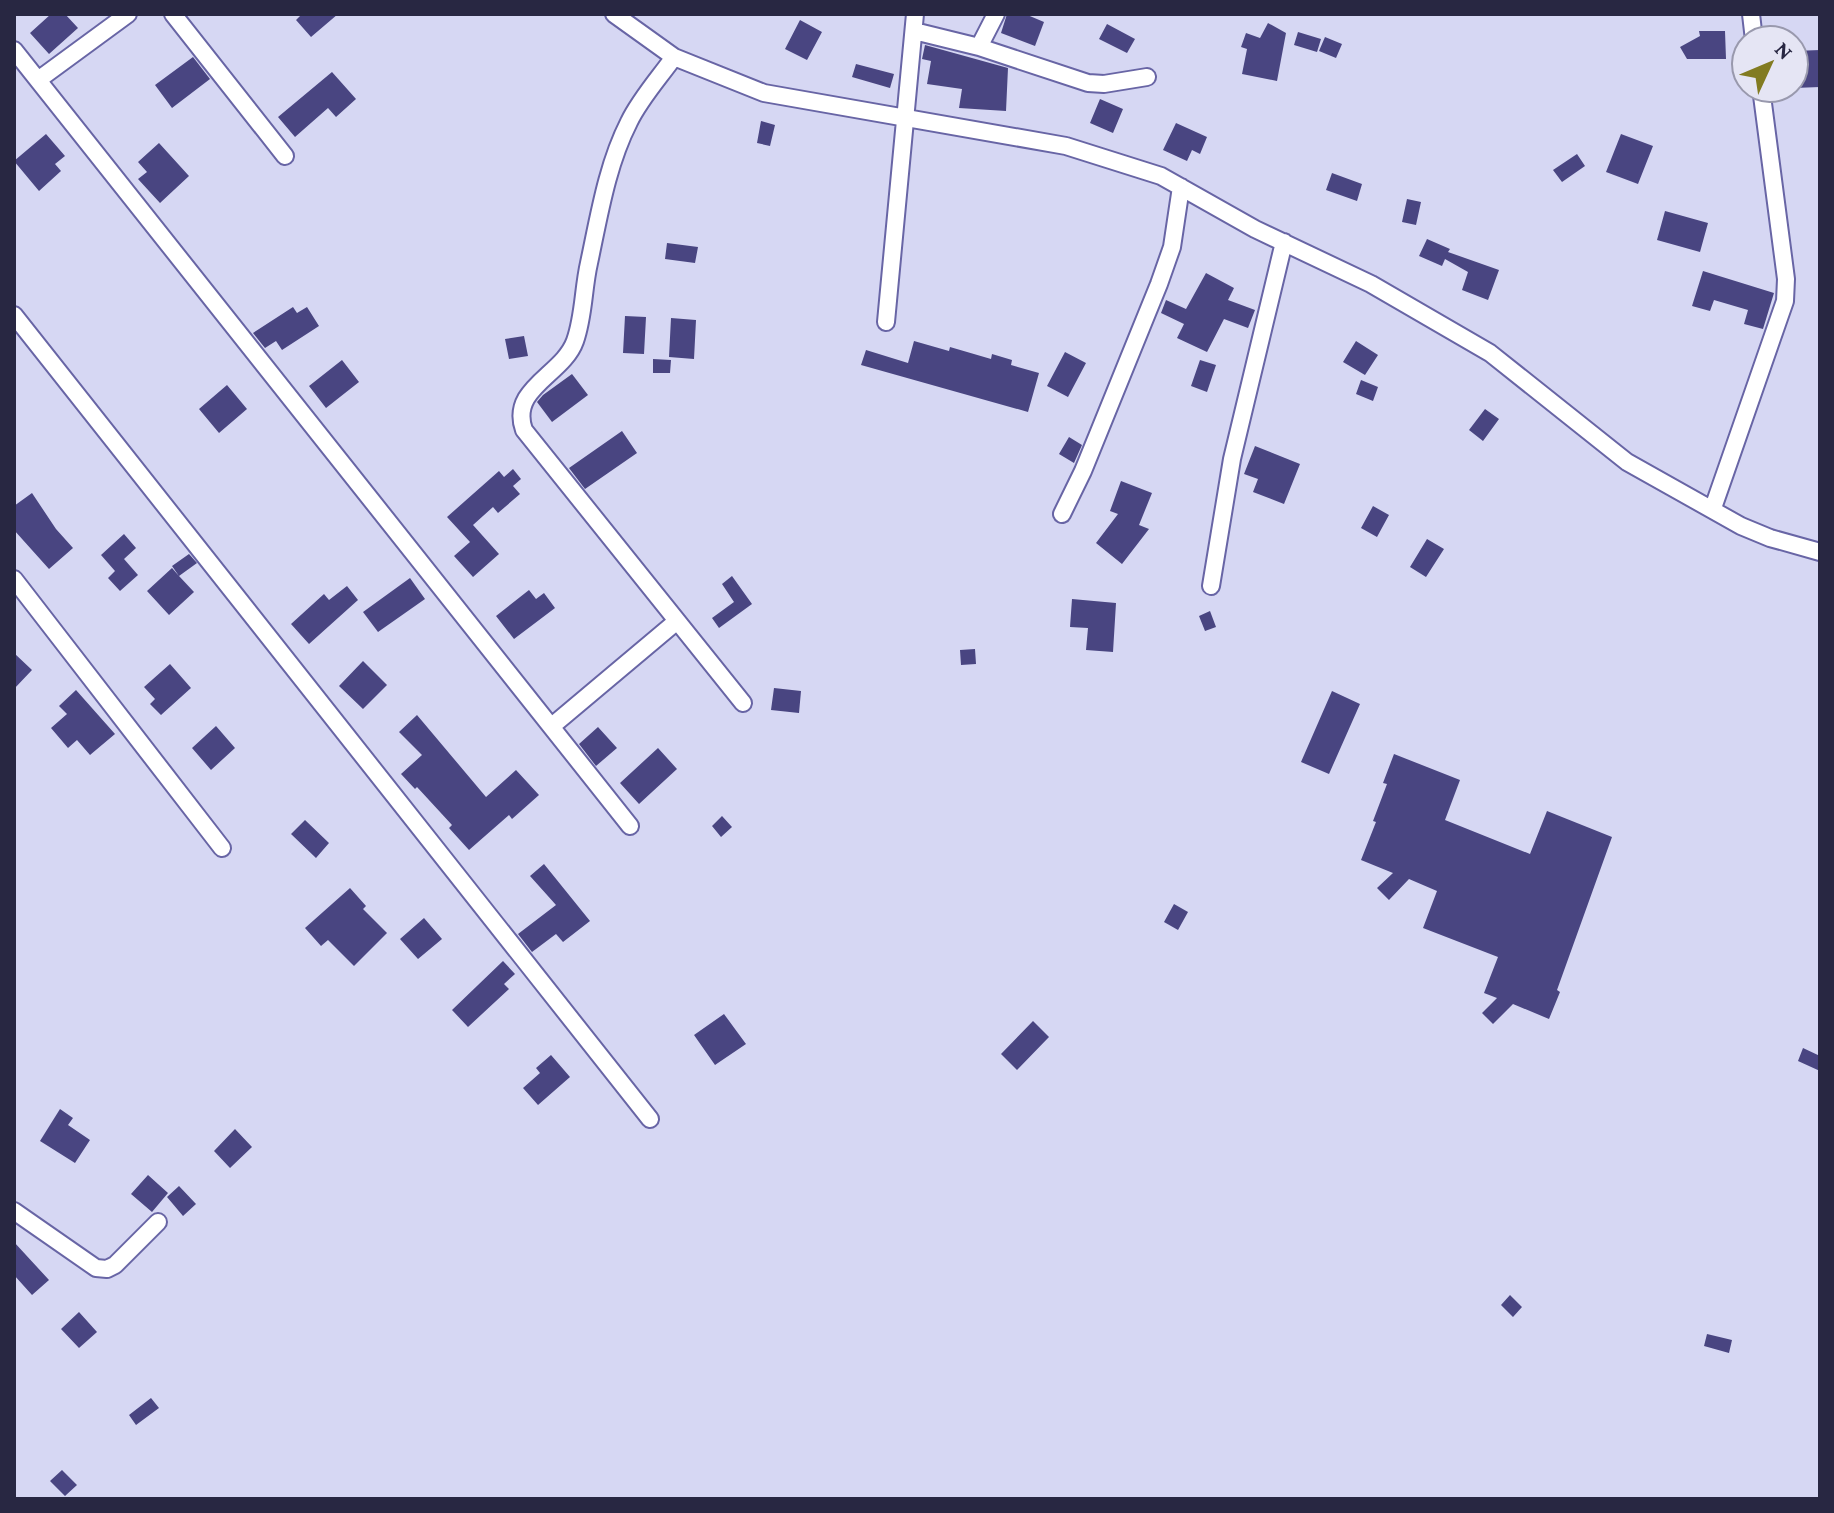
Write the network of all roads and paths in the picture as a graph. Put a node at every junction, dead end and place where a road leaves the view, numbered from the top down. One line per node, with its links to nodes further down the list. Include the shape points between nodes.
1 (128, 14): 11 (street)
2 (173, 14): 14 (street)
3 (614, 14): 9 (street)
4 (915, 14): 6 (street)
5 (996, 14): 7 (street)
6 (914, 31): 7 (street); 13 (street)
7 (979, 47): 10 (street, via 1088,83)
8 (14, 50): 11 (street)
9 (674, 57): 13 (street, via 764,93); 24 (street, via 619,144 570,352 525,397 520,420)
10 (1147, 77)
11 (38, 80): 26 (street)
12 (1763, 104): 19 (street, via 1785,301)
13 (903, 116): 15 (street, via 1066,146); 18 (street)
14 (285, 156)
15 (1181, 187): 16 (street); 20 (street, via 1172,247 1159,284)
16 (1284, 242): 19 (street, via 1371,284 1490,353 1627,462); 23 (street, via 1232,459)
17 (14, 315): 29 (street)
18 (886, 322)
19 (1713, 508): 21 (street, via 1770,538)
20 (1062, 514)
21 (1820, 552)
22 (14, 579): 28 (street)
23 (1211, 586)
24 (677, 621): 25 (street); 26 (street)
25 (743, 703)
26 (552, 726): 27 (street)
27 (630, 826)
28 (222, 848)
29 (650, 1119)
30 (14, 1211): 31 (street, via 96,1268 107,1269)
31 (158, 1222)

